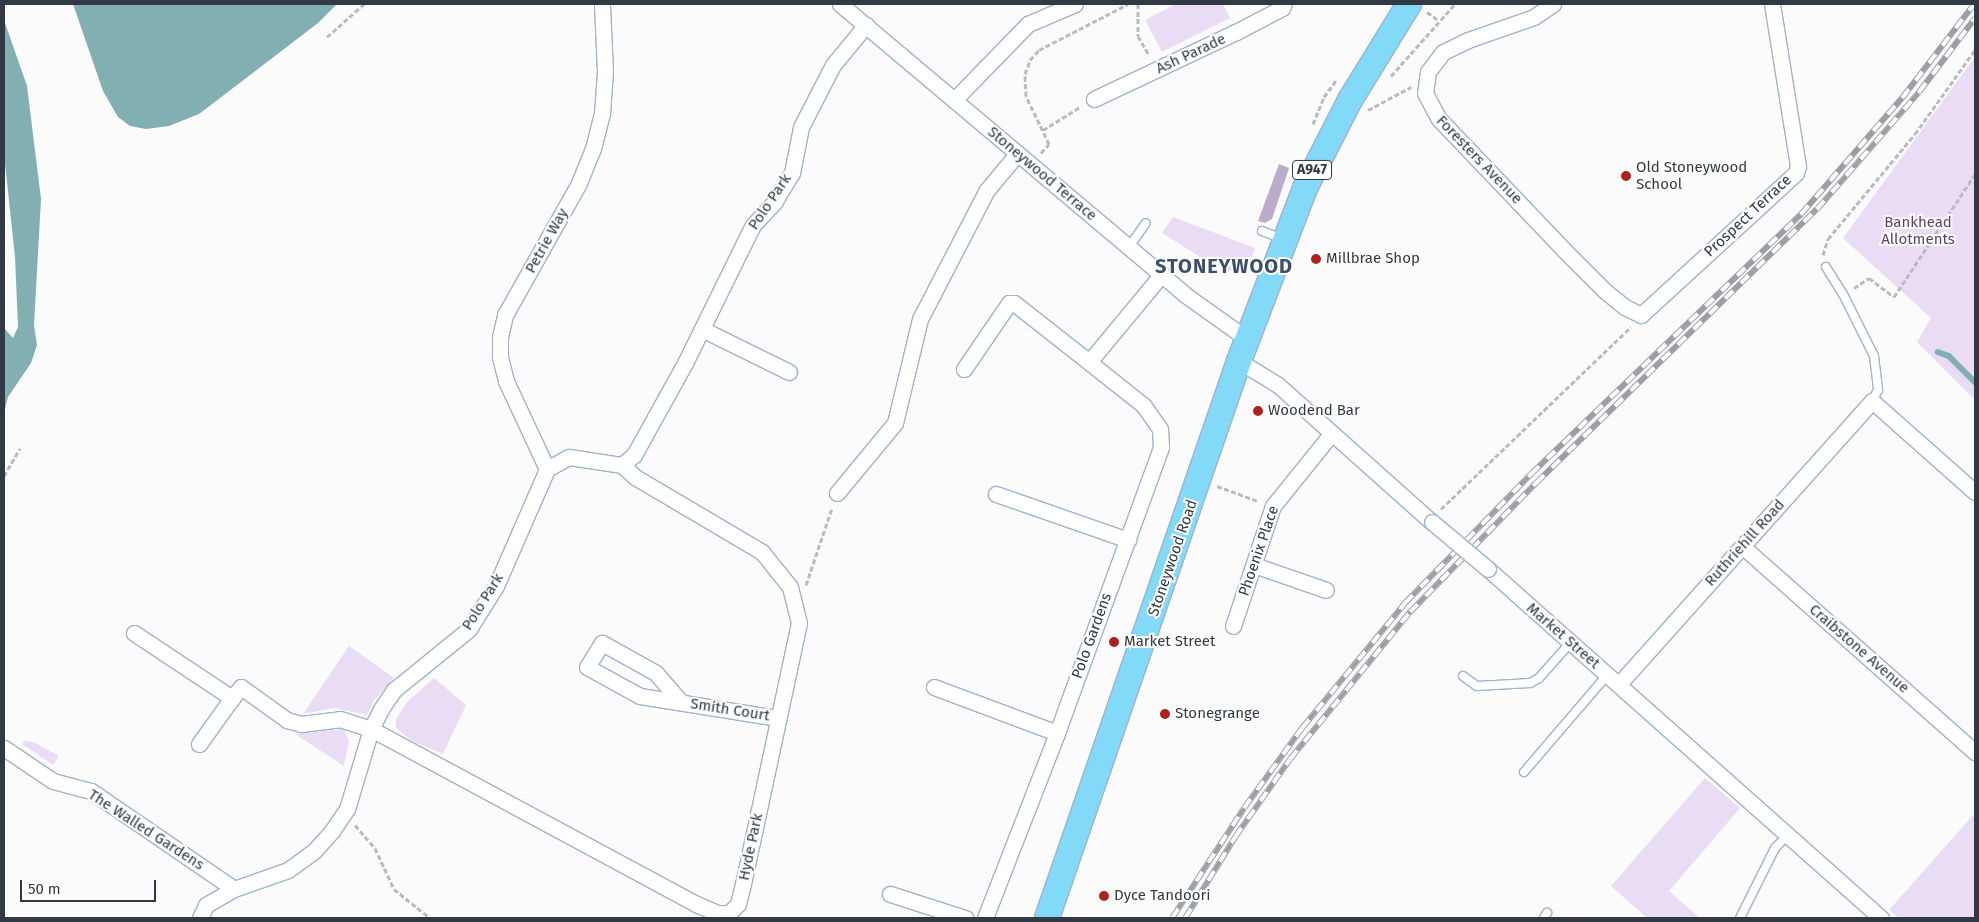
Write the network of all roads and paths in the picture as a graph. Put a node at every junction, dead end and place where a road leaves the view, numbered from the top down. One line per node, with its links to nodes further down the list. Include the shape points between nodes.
1 (364, 4): 13 (path)
2 (602, 4): 42 (street, Petrie Way, via 605,71 602,114 594,149 580,183 505,315 500,337 500,356 506,381)
3 (840, 4): 12 (street, Stoneywood Terrace)
4 (1075, 4): 18 (street, via 1028,24)
5 (1128, 4): 21 (path, via 1039,50 1030,60 1025,74 1026,96)
6 (1138, 4): 15 (path, via 1138,36 1150,56 1140,61)
7 (1284, 4): 15 (street, Ash Parade, via 1282,8)
8 (1409, 4): 27 (main road, A947, via 1324,145)
9 (1455, 4): 17 (path, via 1420,40)
10 (1553, 4): 16 (street, via 1534,17 1455,45 1434,62)
11 (1772, 4): 32 (street, Prospect Terrace, via 1798,166 1796,173)
12 (866, 25): 18 (street, Stoneywood Terrace); 33 (street, Polo Park, via 833,65 801,127 792,173 775,201 754,225)
13 (327, 37)
14 (1975, 50): 29 (path, via 1915,134 1828,239 1822,251)
15 (1148, 74): 19 (street, Ash Parade)
16 (1427, 78): 20 (path, via 1366,110); 32 (street, Foresters Avenue, via 1425,93 1439,119 1605,291)
17 (1385, 85)
18 (955, 99): 22 (street, Stoneywood Terrace)
19 (1094, 99): 21 (path)
20 (1375, 100)
21 (1042, 130): 23 (path, via 1049,144)
22 (1017, 154): 23 (street, Stoneywood Terrace); 46 (street, via 987,190 920,319 895,423)
23 (1030, 165): 28 (street, Stoneywood Terrace)
24 (1975, 174): 31 (path, via 1894,297 1869,278)
25 (1146, 223): 28 (lane)
26 (1262, 231): 27 (lane)
27 (1285, 240): 34 (main road, A947)
28 (1129, 247): 30 (street, Stoneywood Terrace)
29 (1826, 267): 31 (lane)
30 (1162, 274): 34 (street, Stoneywood Terrace); 35 (street)
31 (1844, 294): 38 (lane, via 1874,356 1878,390)
32 (1641, 315): 49 (path, via 1610,349)
33 (702, 329): 37 (street); 41 (street, Polo Park, via 634,455)
34 (1243, 350): 39 (street, Market Street); 44 (main road, Stoneywood Road / A947)
35 (1088, 362): 36 (street, Polo Gardens, via 1014,303 1008,303); 50 (street, Polo Gardens, via 1143,406 1160,428 1161,447)
36 (964, 370)
37 (790, 372)
38 (1872, 401): 45 (street); 51 (street, Ruthriehill Road)
39 (1331, 434): 48 (street, Phoenix Place); 49 (street, Market Street)
40 (20, 448): 43 (path)
41 (622, 465): 42 (street, via 569,458); 54 (street, Hyde Park, via 635,478 762,552 790,587)
42 (547, 469): 64 (street, Polo Park, via 496,586 468,629 394,690)
43 (4, 476)
44 (1200, 480): 48 (path); 78 (main road, Stoneywood Road / A947)
45 (1975, 492)
46 (838, 493): 54 (path)
47 (996, 494): 50 (street)
48 (1273, 506): 52 (street, Phoenix Place)
49 (1431, 521): 57 (street, Market Street, bridge)
50 (1128, 540): 65 (street, Polo Gardens)
51 (1742, 546): 59 (street, Ruthriehill Road); 68 (street, Craibstone Avenue)
52 (1254, 565): 53 (street); 55 (street, Phoenix Place)
53 (1326, 590)
54 (797, 614): 63 (street, Hyde Park, via 799,622)
55 (1233, 626)
56 (134, 633): 61 (street)
57 (1571, 642): 58 (lane, via 1539,678 1530,683 1477,686); 59 (street, Market Street)
58 (1463, 676)
59 (1613, 679): 69 (lane); 71 (street, Market Street)
60 (934, 687): 65 (street)
61 (232, 698): 64 (street, via 241,687 287,720 301,724 340,719); 66 (street)
62 (681, 702): 62 (street, Smith Court, via 640,696 587,666 602,643 656,673); 63 (street, Smith Court)
63 (778, 718): 64 (street, Hyde Park, via 738,904 729,913 717,914)
64 (371, 729): 70 (street, Polo Park)
65 (1057, 733): 77 (street, Polo Gardens)
66 (199, 744)
67 (4, 748): 72 (street, The Walled Gardens, via 53,780 91,791)
68 (1975, 752)
69 (1524, 772)
70 (341, 817): 72 (street, Polo Park, via 314,851 288,870); 75 (path, via 367,837 394,889)
71 (1788, 835): 79 (lane, via 1775,848); 80 (street, Market Street)
72 (234, 889): 74 (street, Polo Park, via 206,905)
73 (890, 894): 76 (street)
74 (200, 918)
75 (430, 918)
76 (965, 918)
77 (985, 918)
78 (1047, 918)
79 (1740, 918)
80 (1881, 918)

